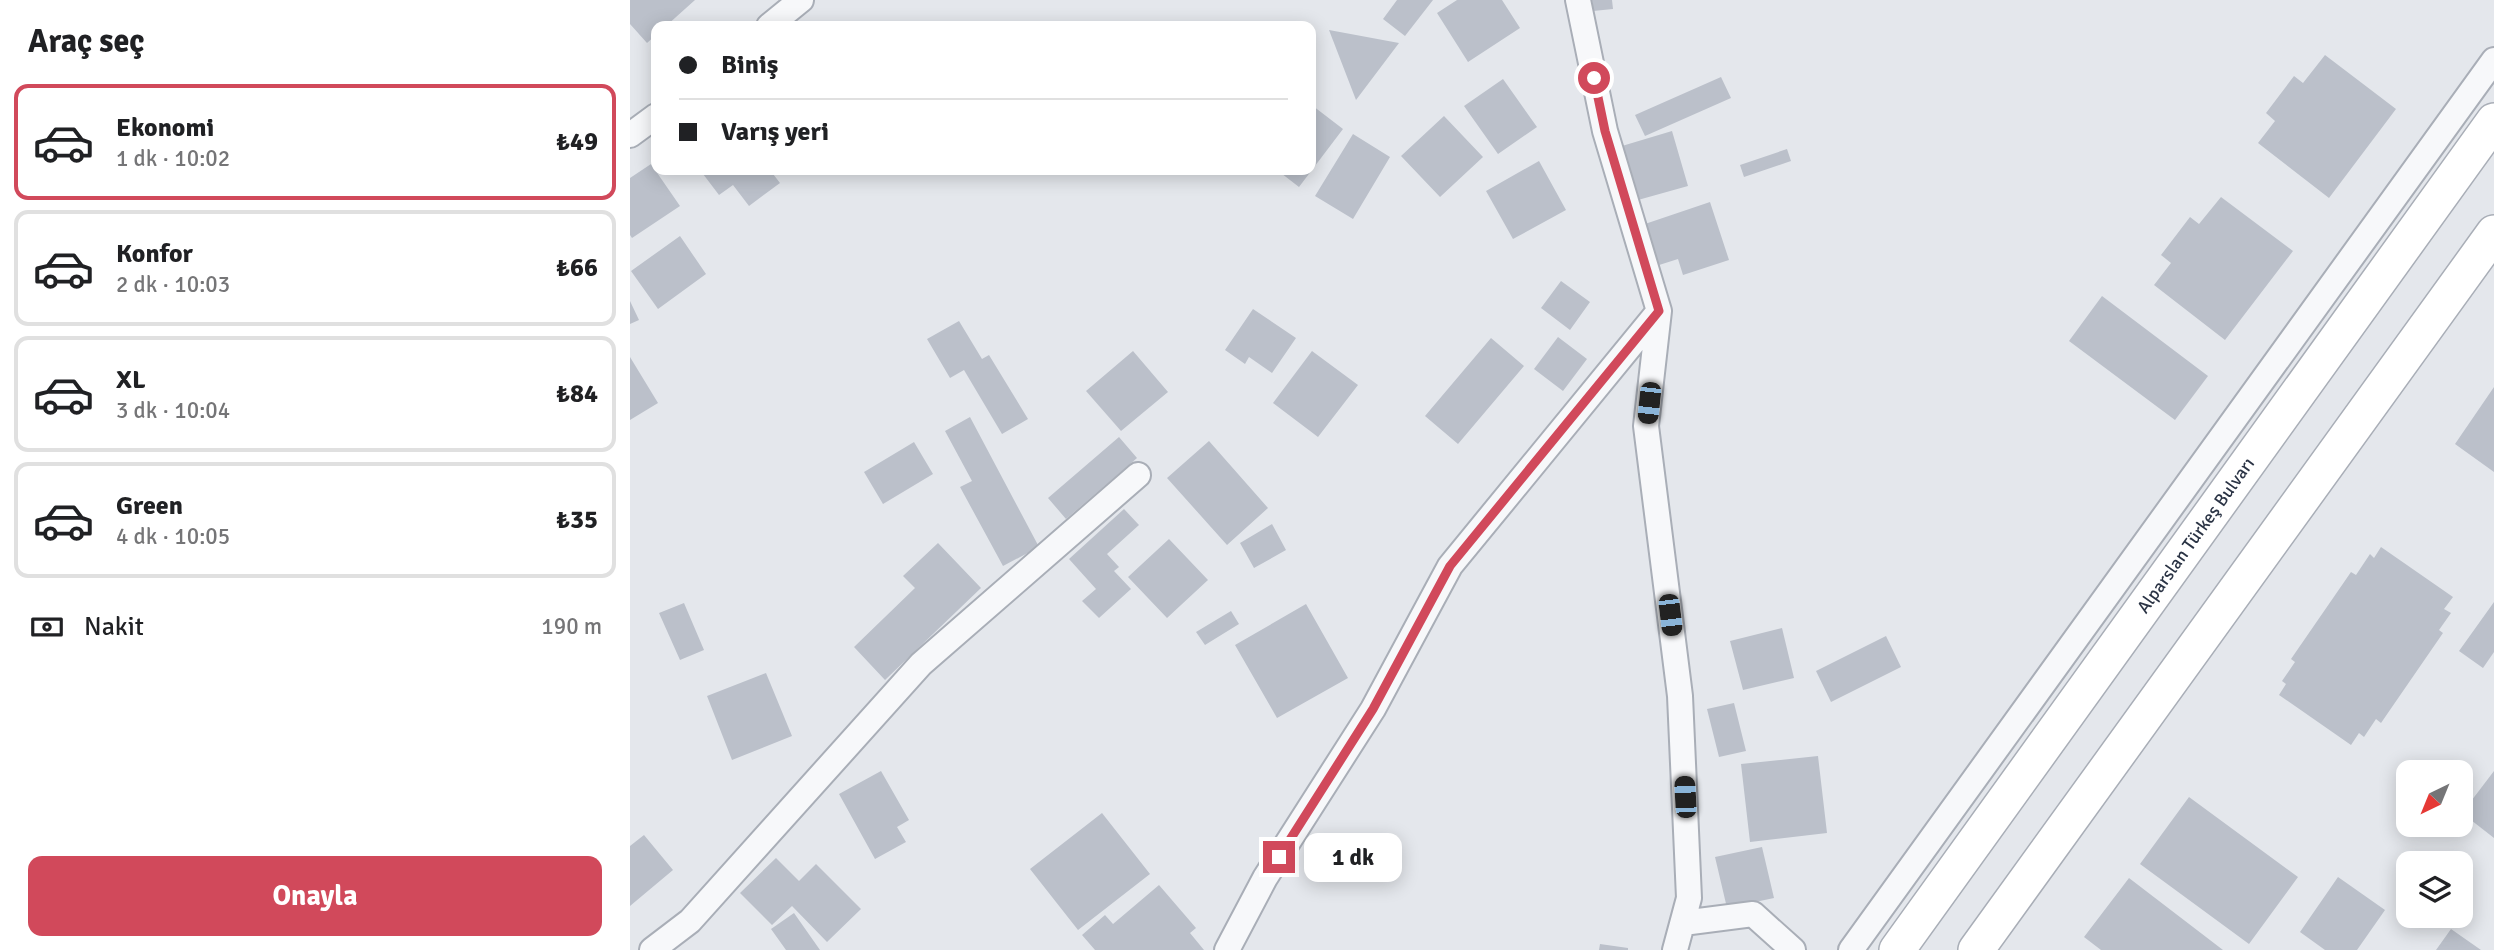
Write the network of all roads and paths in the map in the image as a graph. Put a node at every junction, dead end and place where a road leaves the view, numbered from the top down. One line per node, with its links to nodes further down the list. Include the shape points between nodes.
1 (801, 0): 3 (street)
2 (1578, 0): 9 (street, via 1605,131)
3 (775, 21)
4 (2494, 61): 16 (street)
5 (651, 120): 7 (street)
6 (2494, 121): 17 (main road, Alparslan Türkeş Bulvarı)
7 (630, 135)
8 (2494, 233): 18 (main road)
9 (1659, 311): 11 (street, via 1646,426 1680,696 1689,898); 13 (street, via 1450,566 1373,709 1265,878)
10 (1138, 475): 12 (street, via 921,664 690,921)
11 (1683, 923): 14 (street); 15 (street, via 1753,914)
12 (652, 950)
13 (1227, 950)
14 (1675, 950)
15 (1793, 950)
16 (1851, 950)
17 (1896, 950)
18 (1976, 950)

